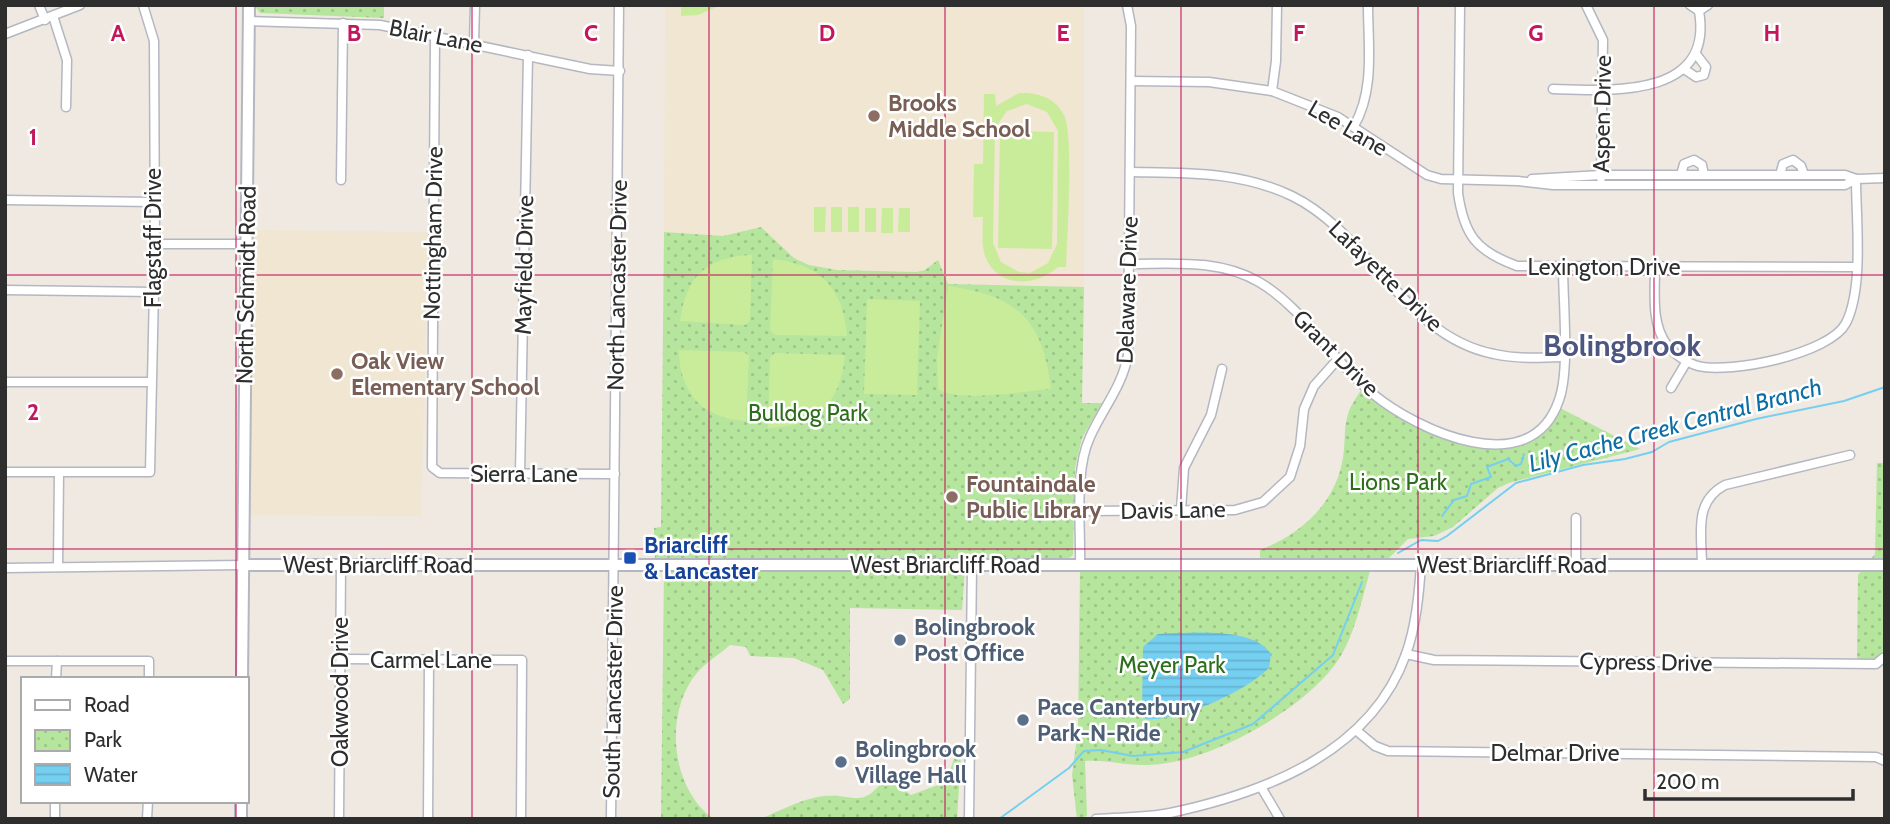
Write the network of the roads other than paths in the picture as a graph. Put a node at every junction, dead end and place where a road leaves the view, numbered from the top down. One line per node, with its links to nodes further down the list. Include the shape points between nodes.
1 (39, 5): 15 (street)
2 (80, 5): 15 (street)
3 (144, 5): 42 (street, Flagstaff Drive, via 154,41)
4 (249, 5): 16 (street, North Schmidt Road)
5 (475, 5): 20 (street)
6 (619, 5): 24 (street, North Lancaster Drive)
7 (1127, 5): 25 (street, Delaware Drive)
8 (1276, 5): 27 (street)
9 (1368, 5): 30 (street, via 1368,80 1364,106)
10 (1460, 5): 39 (street, Lexington Drive)
11 (1586, 5): 28 (street, Aspen Drive, via 1603,40)
12 (1690, 5): 14 (street)
13 (1708, 5): 14 (street)
14 (1699, 11): 21 (street, via 1702,34)
15 (49, 18): 18 (street); 29 (street, via 67,60)
16 (249, 21): 17 (street, Blair Lane); 44 (street, North Schmidt Road)
17 (343, 23): 19 (street, Blair Lane); 38 (street)
18 (5, 34)
19 (435, 36): 20 (street, Blair Lane); 59 (street, Nottingham Drive)
20 (474, 43): 22 (street, Blair Lane)
21 (1696, 54): 23 (street); 23 (street, via 1705,64 1704,75 1696,77)
22 (528, 55): 24 (street, Blair Lane); 62 (street, Mayfield Drive)
23 (1684, 69): 28 (street, via 1642,86)
24 (620, 71): 63 (street, North Lancaster Drive)
25 (1131, 81): 27 (street, Lee Lane, via 1209,82); 31 (street, Delaware Drive)
26 (1553, 89): 28 (street)
27 (1272, 91): 30 (street, Lee Lane)
28 (1602, 91): 40 (street, Aspen Drive)
29 (66, 107)
30 (1354, 126): 39 (street, Lee Lane, via 1422,173)
31 (1130, 172): 45 (street, Delaware Drive); 51 (street, Lafayette Drive, via 1221,175 1291,196 1341,230 1424,319 1458,342 1492,354)
32 (1681, 175): 33 (street, Lee Lane); 33 (street, Lee Lane, via 1684,164 1693,160 1702,165); 40 (street, Lee Lane)
33 (1704, 175): 34 (street, Lee Lane)
34 (1780, 175): 35 (street, Lee Lane); 35 (street, Lee Lane, via 1783,164 1793,160)
35 (1804, 175): 37 (street, Lee Lane)
36 (1885, 178): 37 (street, Lee Lane)
37 (1856, 179): 40 (street, Lee Lane, via 1845,185); 48 (street)
38 (341, 180)
39 (1458, 180): 40 (street, Lee Lane, via 1553,185); 46 (street, Lexington Drive, via 1461,218 1481,248 1517,266)
40 (1601, 180)
41 (5, 201): 42 (street)
42 (154, 202): 43 (street, Flagstaff Drive)
43 (155, 244): 44 (street); 50 (street, Flagstaff Drive)
44 (247, 244): 67 (street, North Schmidt Road)
45 (1129, 264): 52 (street, Grant Drive, via 1209,265 1249,277 1279,296); 65 (street, Delaware Drive, via 1124,378 1089,437 1081,463)
46 (1563, 267): 47 (street, Lexington Drive); 51 (street, Grant Drive)
47 (1655, 267): 48 (street, Lexington Drive); 53 (street, via 1656,320 1667,345)
48 (1855, 267): 53 (street, via 1850,314 1840,332 1822,346 1718,369)
49 (5, 290): 50 (street)
50 (154, 292): 56 (street, Flagstaff Drive)
51 (1563, 358): 52 (street, Grant Drive, via 1563,388 1548,421 1530,435 1488,446 1409,418 1372,394)
52 (1338, 359): 64 (street, Davis Lane, via 1314,386 1304,409 1290,478 1254,505 1235,510)
53 (1687, 361): 57 (street)
54 (1222, 369): 64 (street, via 1211,415 1184,468)
55 (5, 382): 56 (street)
56 (151, 382): 61 (street, Flagstaff Drive, via 150,472)
57 (1671, 388)
58 (1850, 455): 75 (street, via 1725,485 1711,493 1704,503)
59 (434, 471): 62 (street, Sierra Lane)
60 (5, 472): 61 (street)
61 (59, 473): 76 (street)
62 (520, 474): 63 (street, Sierra Lane)
63 (615, 474): 69 (street, North Lancaster Drive)
64 (1181, 510): 65 (street, Davis Lane)
65 (1082, 511): 71 (street, Delaware Drive)
66 (1576, 518): 74 (street)
67 (243, 565): 68 (street, West Briarcliff Road); 76 (street, West Briarcliff Road); 86 (street, North Schmidt Road)
68 (341, 565): 69 (street, West Briarcliff Road); 80 (street, Oakwood Drive)
69 (614, 565): 70 (street, West Briarcliff Road); 94 (street, South Lancaster Drive)
70 (972, 565): 71 (street, West Briarcliff Road); 95 (street)
71 (1080, 565): 72 (street, West Briarcliff Road)
72 (1421, 565): 74 (street, West Briarcliff Road); 78 (street)
73 (1885, 565): 75 (street, West Briarcliff Road)
74 (1576, 566): 75 (street, West Briarcliff Road)
75 (1702, 566)
76 (58, 567): 77 (street, West Briarcliff Road)
77 (5, 568)
78 (1406, 654): 79 (street, Cypress Drive, via 1434,660 1876,664); 87 (street, via 1393,681)
79 (1883, 658)
80 (341, 659): 81 (street, Carmel Lane); 91 (street, Oakwood Drive)
81 (429, 660): 92 (street); 93 (street, Carmel Lane, via 522,660)
82 (5, 661): 83 (street)
83 (57, 661): 84 (street); 85 (street, via 149,661)
84 (56, 677)
85 (149, 677)
86 (242, 677)
87 (1357, 731): 88 (street, Delmar Drive, via 1388,751 1876,757); 89 (street, via 1322,758)
88 (1885, 761)
89 (1261, 787): 90 (street); 97 (street)
90 (1169, 816): 96 (street)
91 (339, 819)
92 (428, 819)
93 (521, 819)
94 (611, 819)
95 (969, 819)
96 (1096, 819)
97 (1279, 819)

